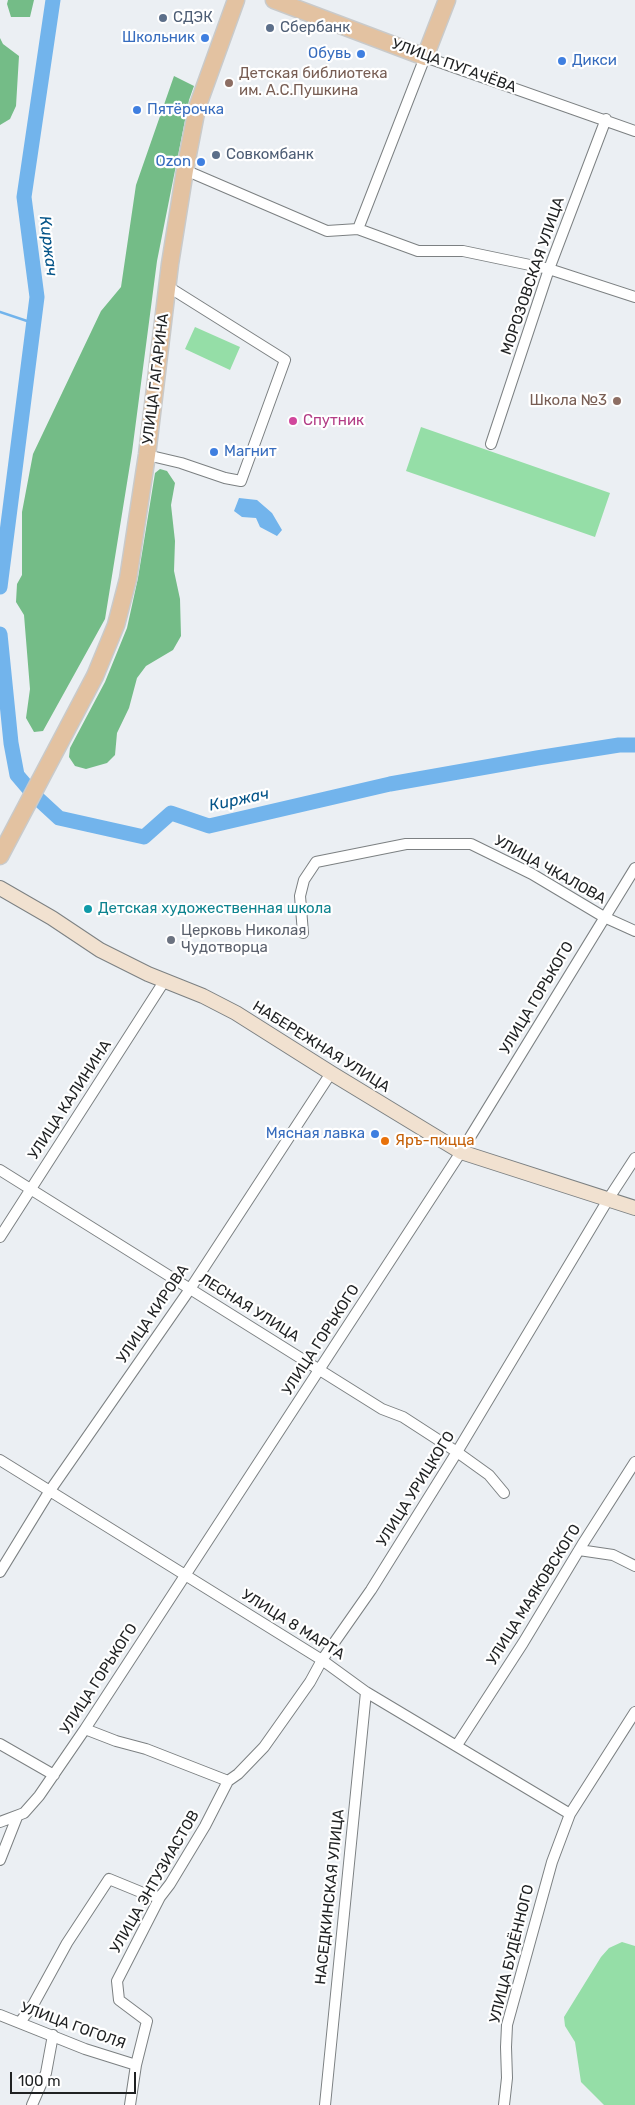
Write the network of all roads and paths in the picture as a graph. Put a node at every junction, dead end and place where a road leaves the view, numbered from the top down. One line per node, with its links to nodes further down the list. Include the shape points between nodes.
1 (236, 0): 7 (main road, УЛИЦА ГАГАРИНА, via 197,108)
2 (274, 0): 4 (main road, УЛИЦА ПУГАЧЁВА)
3 (447, 0): 4 (main road)
4 (425, 57): 5 (street, УЛИЦА ПУГАЧЁВА); 8 (street)
5 (606, 119): 6 (street, УЛИЦА ПУГАЧЁВА); 9 (street, МОРОЗОВСКАЯ УЛИЦА)
6 (635, 131)
7 (185, 170): 8 (street, via 327,231); 10 (main road, УЛИЦА ГАГАРИНА)
8 (358, 229): 9 (street, via 418,251 463,251)
9 (549, 268): 11 (street); 12 (street, МОРОЗОВСКАЯ УЛИЦА)
10 (167, 286): 13 (main road, УЛИЦА ГАГАРИНА); 13 (street, via 285,360 242,481)
11 (635, 297)
12 (491, 444)
13 (148, 455): 14 (main road, УЛИЦА ГАГАРИНА, via 128,579 116,625 95,676)
14 (3, 850)
15 (635, 868): 17 (street, УЛИЦА ГОРЬКОГО)
16 (0, 888): 20 (street, НАБЕРЕЖНАЯ УЛИЦА, via 100,950)
17 (604, 917): 18 (street, УЛИЦА ЧКАЛОВА); 19 (street, УЛИЦА ЧКАЛОВА, via 532,874 471,844 406,844 316,862 304,880 300,896); 22 (street, УЛИЦА ГОРЬКОГО)
18 (635, 931)
19 (303, 933)
20 (165, 980): 21 (street, НАБЕРЕЖНАЯ УЛИЦА, via 236,1013); 25 (street, УЛИЦА КАЛИНИНА)
21 (331, 1073): 22 (street, НАБЕРЕЖНАЯ УЛИЦА); 29 (street, УЛИЦА КИРОВА)
22 (461, 1152): 26 (street, НАБЕРЕЖНАЯ УЛИЦА); 30 (street, УЛИЦА ГОРЬКОГО)
23 (635, 1158): 26 (street, УЛИЦА УРИЦКОГО)
24 (0, 1170): 25 (street, ЛЕСНАЯ УЛИЦА)
25 (31, 1189): 28 (street, УЛИЦА КАЛИНИНА); 29 (street, ЛЕСНАЯ УЛИЦА)
26 (608, 1198): 27 (street, НАБЕРЕЖНАЯ УЛИЦА); 31 (street, УЛИЦА УРИЦКОГО)
27 (635, 1208)
28 (0, 1238)
29 (190, 1289): 30 (street, ЛЕСНАЯ УЛИЦА); 34 (street, УЛИЦА КИРОВА)
30 (319, 1370): 31 (street, ЛЕСНАЯ УЛИЦА, via 382,1409 403,1417); 39 (street, УЛИЦА ГОРЬКОГО)
31 (457, 1452): 35 (street, ЛЕСНАЯ УЛИЦА, via 489,1475); 40 (street, УЛИЦА УРИЦКОГО, via 371,1590)
32 (0, 1460): 34 (street, УЛИЦА 8 МАРТА)
33 (635, 1462): 36 (street, УЛИЦА МАЯКОВСКОГО)
34 (49, 1492): 38 (street, УЛИЦА КИРОВА); 39 (street, УЛИЦА 8 МАРТА)
35 (504, 1493)
36 (579, 1550): 37 (street, via 613,1556); 45 (street, УЛИЦА МАЯКОВСКОГО)
37 (635, 1566)
38 (0, 1572)
39 (185, 1575): 40 (street, УЛИЦА 8 МАРТА); 43 (street, УЛИЦА ГОРЬКОГО)
40 (322, 1660): 41 (street, УЛИЦА 8 МАРТА); 47 (street, УЛИЦА УРИЦКОГО, via 264,1747)
41 (366, 1692): 45 (street, УЛИЦА 8 МАРТА); 59 (street, НАСЕДКИНСКАЯ УЛИЦА)
42 (635, 1712): 48 (street, УЛИЦА БУДЁННОГО)
43 (85, 1729): 46 (street, УЛИЦА ГОРЬКОГО); 47 (street)
44 (0, 1744): 46 (street)
45 (457, 1745): 48 (street, УЛИЦА 8 МАРТА)
46 (54, 1775): 49 (street, УЛИЦА ГОРЬКОГО, via 29,1808)
47 (228, 1781): 52 (street, УЛИЦА ЭНТУЗИАСТОВ, via 205,1826)
48 (570, 1814): 60 (street, УЛИЦА БУДЁННОГО, via 544,1888 509,2017)
49 (17, 1817): 50 (street, УЛИЦА ГОРЬКОГО); 51 (street, УЛИЦА ГОРЬКОГО)
50 (0, 1822)
51 (0, 1860)
52 (160, 1897): 54 (street, via 109,1879); 56 (street, УЛИЦА ЭНТУЗИАСТОВ, via 117,1981 119,2000 146,2021)
53 (0, 2015): 54 (street, УЛИЦА ГОГОЛЯ)
54 (20, 2022): 55 (street, УЛИЦА ГОГОЛЯ)
55 (53, 2035): 56 (street, УЛИЦА ГОГОЛЯ); 57 (street, via 46,2073)
56 (136, 2065): 58 (street, УЛИЦА ЭНТУЗИАСТОВ)
57 (32, 2105)
58 (130, 2105)
59 (325, 2105)
60 (504, 2105)

